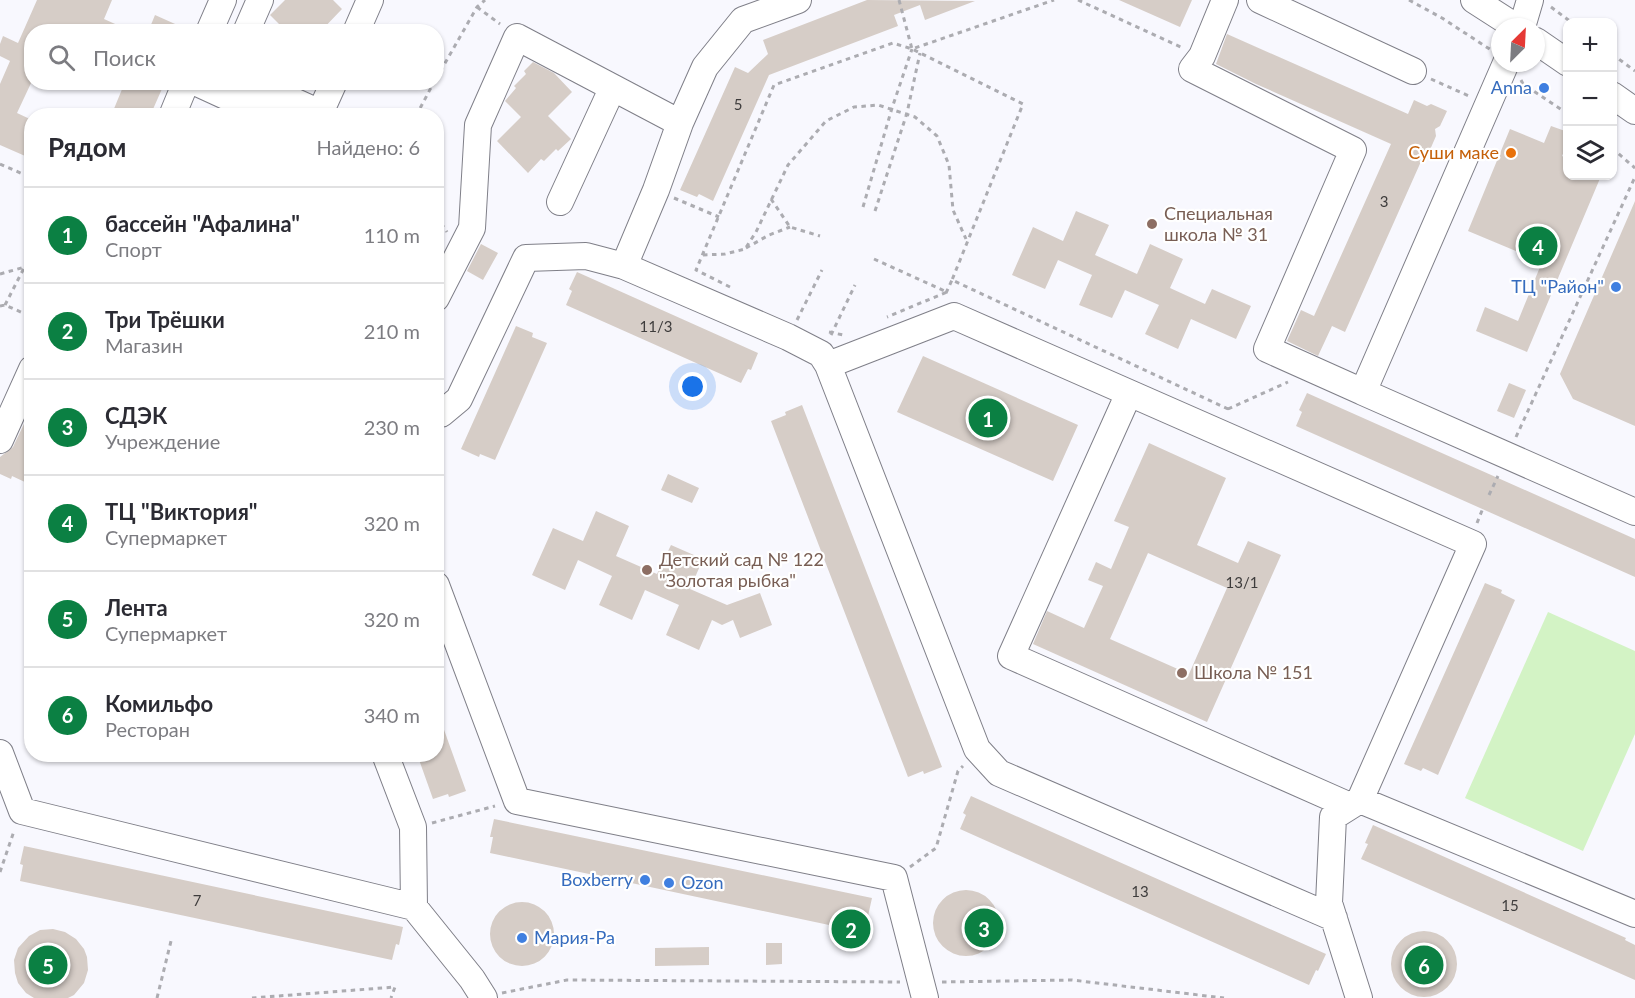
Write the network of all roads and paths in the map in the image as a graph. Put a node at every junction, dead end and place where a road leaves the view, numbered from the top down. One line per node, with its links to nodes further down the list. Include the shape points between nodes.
1 (223, 0): 18 (street)
2 (260, 0): 19 (street)
3 (370, 0): 20 (street)
4 (485, 0): 14 (path)
5 (798, 0): 51 (street, via 743,20 705,67)
6 (899, 0): 23 (path)
7 (1054, 0): 23 (path)
8 (1078, 0): 26 (path)
9 (1225, 0): 26 (street)
10 (1260, 0): 30 (street)
11 (1408, 0): 24 (path)
12 (1474, 0): 15 (street)
13 (1539, 3): 16 (street); 17 (path)
14 (477, 7): 21 (path); 29 (path)
15 (1502, 18)
16 (1528, 18)
17 (1564, 18)
18 (212, 24)
19 (250, 24)
20 (360, 24)
21 (517, 37): 34 (street); 73 (street, via 478,125 472,228)
22 (1545, 47): 28 (street)
23 (912, 49): 25 (path); 47 (path); 62 (path, via 893,43 774,85)
24 (1491, 50)
25 (920, 53): 50 (path); 65 (path, via 1023,104)
26 (1202, 56): 83 (street, via 1192,69 1353,150 1267,349)
27 (1617, 58): 31 (path)
28 (1563, 60)
29 (444, 65)
30 (1413, 71): 41 (path)
31 (1635, 71)
32 (1511, 72): 41 (street)
33 (1514, 72): 48 (path, via 1523,84)
34 (612, 89): 51 (street); 59 (street)
35 (183, 90): 42 (street)
36 (212, 90): 43 (street)
37 (270, 90): 44 (street)
38 (330, 90): 45 (street)
39 (430, 90): 46 (path)
40 (1617, 98): 49 (street)
41 (1488, 105): 85 (street)
42 (175, 108)
43 (252, 108)
44 (309, 108)
45 (322, 108)
46 (420, 108)
47 (892, 108): 50 (path); 58 (path, via 854,107 826,121 788,165); 60 (path)
48 (1563, 111)
49 (1635, 111)
50 (907, 113): 61 (path); 65 (path, via 937,136 949,165 953,210)
51 (680, 123): 57 (street)
52 (1617, 152): 54 (path)
53 (0, 164): 55 (path)
54 (1635, 168)
55 (24, 174)
56 (1635, 177): 91 (path)
57 (656, 190): 62 (path); 69 (street)
58 (771, 199): 63 (path); 66 (path)
59 (560, 202)
60 (863, 207)
61 (875, 212)
62 (719, 217): 67 (path)
63 (790, 227): 64 (path); 66 (path)
64 (820, 236)
65 (967, 240): 87 (path, via 952,280)
66 (745, 249): 67 (path)
67 (703, 255): 75 (path, via 696,270)
68 (874, 259): 79 (path, via 946,292)
69 (624, 266): 80 (street); 88 (street, via 586,256 526,258 459,399)
70 (24, 268): 72 (path); 76 (path)
71 (822, 270): 80 (path)
72 (0, 274)
73 (444, 282)
74 (855, 285): 82 (path)
75 (737, 290)
76 (5, 305): 77 (path); 78 (path)
77 (0, 306)
78 (24, 313)
79 (883, 319)
80 (795, 323): 82 (street)
81 (851, 332): 82 (path)
82 (826, 346): 86 (street, via 954,316); 95 (street)
83 (1314, 370): 85 (street); 87 (path)
84 (24, 387): 90 (street)
85 (1363, 392): 91 (street)
86 (1129, 393): 89 (street); 99 (street, via 1011,656)
87 (1228, 409): 89 (path)
88 (444, 412)
89 (1198, 423): 99 (street, via 1473,544)
90 (0, 440)
91 (1507, 455): 92 (path); 93 (street)
92 (1489, 495)
93 (1635, 512)
94 (444, 606): 98 (street)
95 (977, 749): 103 (path, via 958,771 936,848); 106 (street, via 999,773)
96 (0, 753): 104 (street, via 22,811)
97 (389, 762): 101 (street)
98 (517, 801): 101 (path); 103 (street)
99 (1355, 803): 105 (street); 106 (street, via 1333,817 1329,903)
100 (17, 823): 102 (path)
101 (413, 828): 104 (street)
102 (0, 872)
103 (894, 878): 108 (street)
104 (414, 907): 109 (street)
105 (1635, 914)
106 (1334, 918): 114 (street)
107 (172, 937): 110 (path)
108 (922, 990): 109 (path, via 567,980); 113 (path, via 975,983 1072,980)
109 (484, 997)
110 (157, 998)
111 (252, 998): 112 (path, via 395,987)
112 (391, 998)
113 (1224, 998)
114 (1359, 998)

